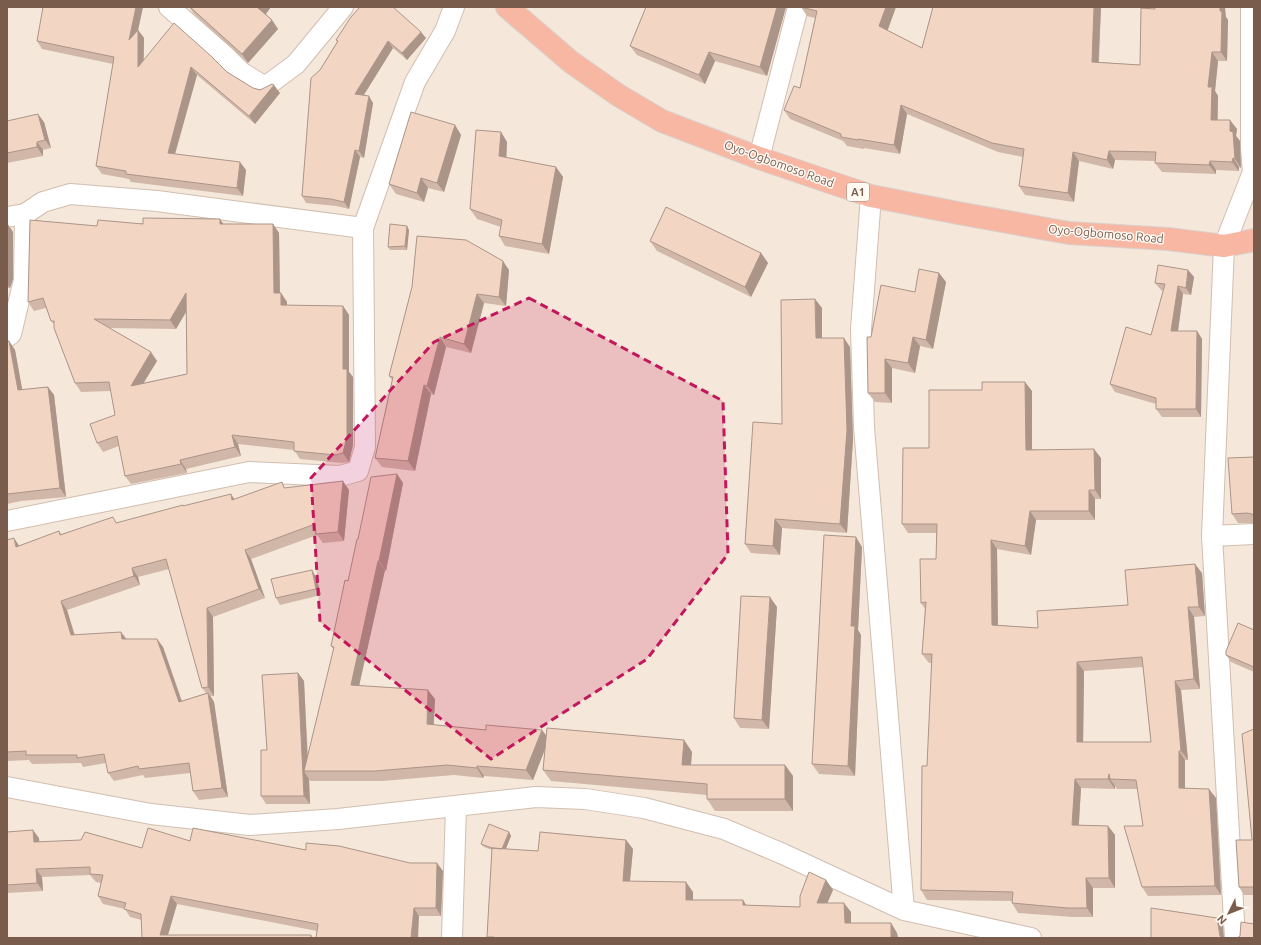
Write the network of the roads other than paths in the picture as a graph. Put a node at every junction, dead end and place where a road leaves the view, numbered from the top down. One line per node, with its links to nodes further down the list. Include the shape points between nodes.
1 (169, 7): 2 (street, via 241,72 265,87 296,64)
2 (343, 7)
3 (454, 7): 10 (street, via 445,31 415,82)
4 (507, 7): 7 (highway, Oyo-Ogbomoso Road / A1, via 571,62 618,95 662,121)
5 (798, 7): 7 (street)
6 (1251, 7): 12 (street, via 1253,172)
7 (759, 158): 8 (highway, Oyo-Ogbomoso Road / A1)
8 (871, 196): 12 (highway, Oyo-Ogbomoso Road / A1, via 1069,233 1168,239); 19 (street, via 861,330 864,427)
9 (16, 216): 10 (street, via 43,202 70,194 157,201); 13 (street, via 24,280 11,334)
10 (363, 228): 14 (street, via 365,447 358,471 340,476 249,472)
11 (1254, 240): 12 (highway, Oyo-Ogbomoso Road / A1)
12 (1224, 246): 16 (street)
13 (7, 337)
14 (7, 521)
15 (1254, 534): 16 (street)
16 (1212, 536): 22 (street)
17 (7, 787): 18 (street, via 151,814 250,824 338,819)
18 (456, 806): 19 (street, via 536,797 585,799 644,808 724,829); 20 (street)
19 (904, 910): 21 (street)
20 (452, 938)
21 (1031, 938)
22 (1235, 938)

